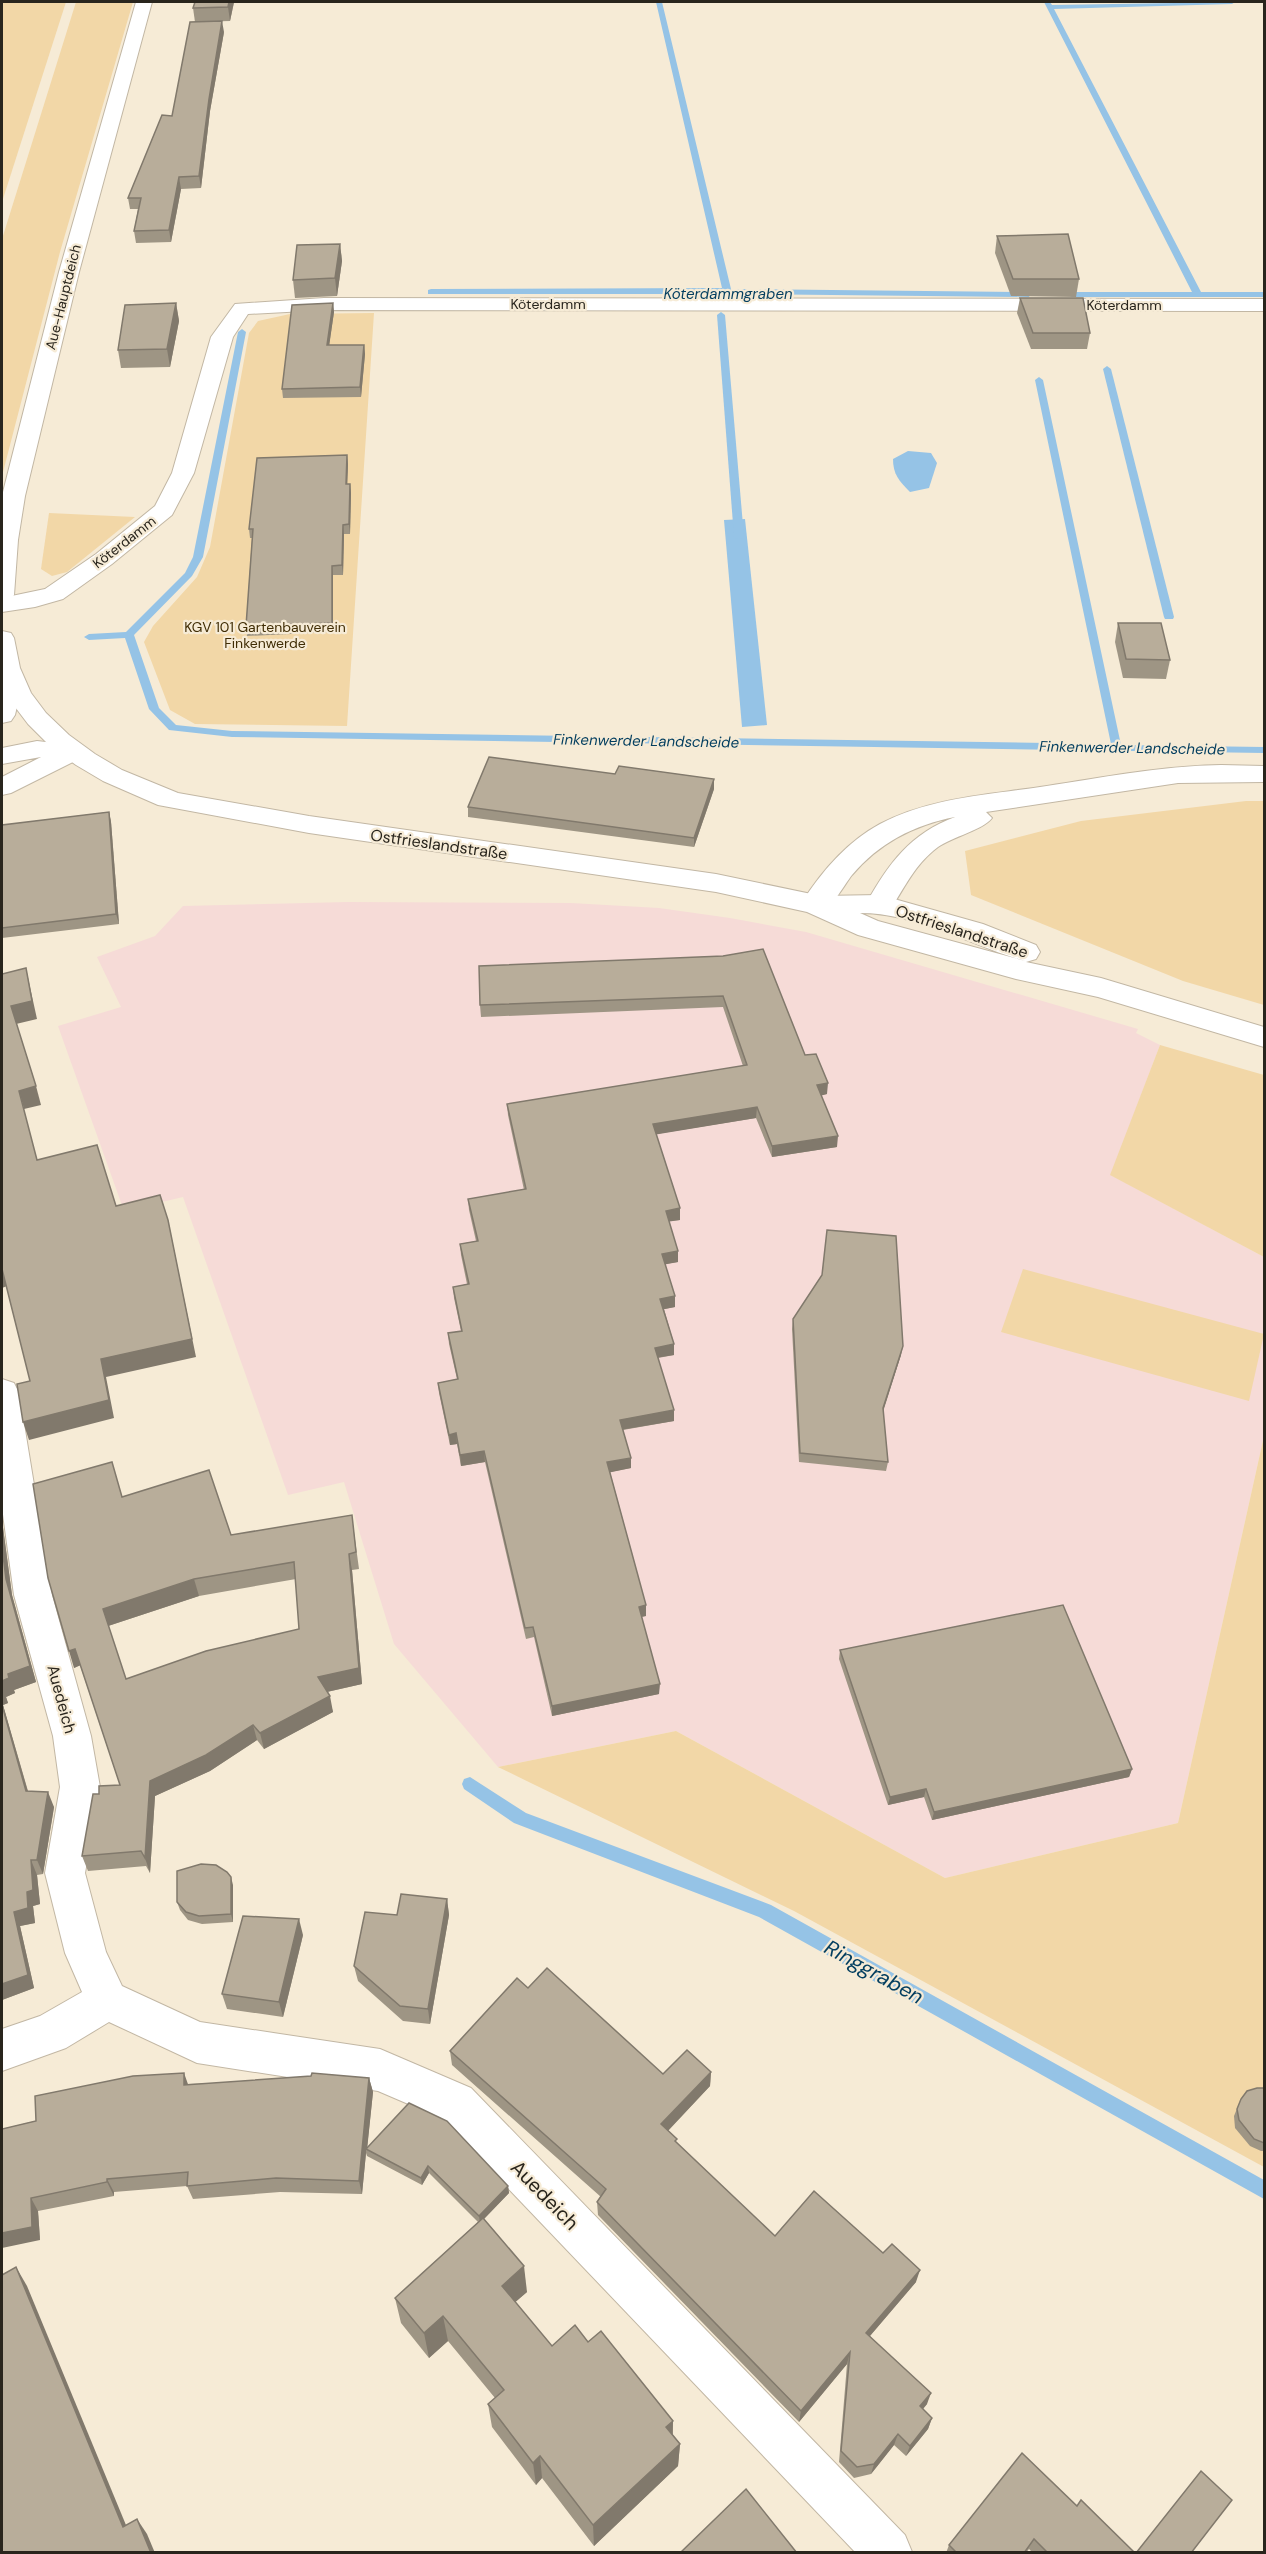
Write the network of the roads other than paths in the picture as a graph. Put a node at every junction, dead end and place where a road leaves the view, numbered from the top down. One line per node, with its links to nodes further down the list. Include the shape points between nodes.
1 (144, 2): 3 (street, Aue-Hauptdeich, via 69,272 13,496)
2 (1264, 305): 4 (street, Köterdamm, via 324,304 242,308 222,337 183,473 164,510 54,594)
3 (2, 595)
4 (2, 605)
5 (2, 638): 6 (street)
6 (10, 680): 7 (street); 8 (street, via 27,706)
7 (2, 715)
8 (72, 752): 9 (street, via 54,748); 11 (street); 13 (street, Ostfrieslandstraße, via 168,799 192,804 314,827 716,883)
9 (2, 756)
10 (1264, 774): 12 (street, via 1179,775)
11 (2, 787)
12 (1038, 796): 13 (street, via 925,815 895,828 847,862); 14 (street, via 965,822 916,849 896,873)
13 (815, 904): 14 (street, Ostfrieslandstraße); 15 (street, Ostfrieslandstraße, via 868,928)
14 (880, 904): 15 (street, Ostfrieslandstraße, via 1030,953)
15 (1101, 988): 16 (street, Ostfrieslandstraße)
16 (1264, 1037)
17 (2, 1393): 18 (street, Auedeich, via 33,1595 72,1736 80,1787 65,1873 86,1953)
18 (107, 2000): 19 (street, via 51,2033); 20 (street, Auedeich, via 197,2042 380,2070 456,2103)
19 (2, 2050)
20 (888, 2553)

